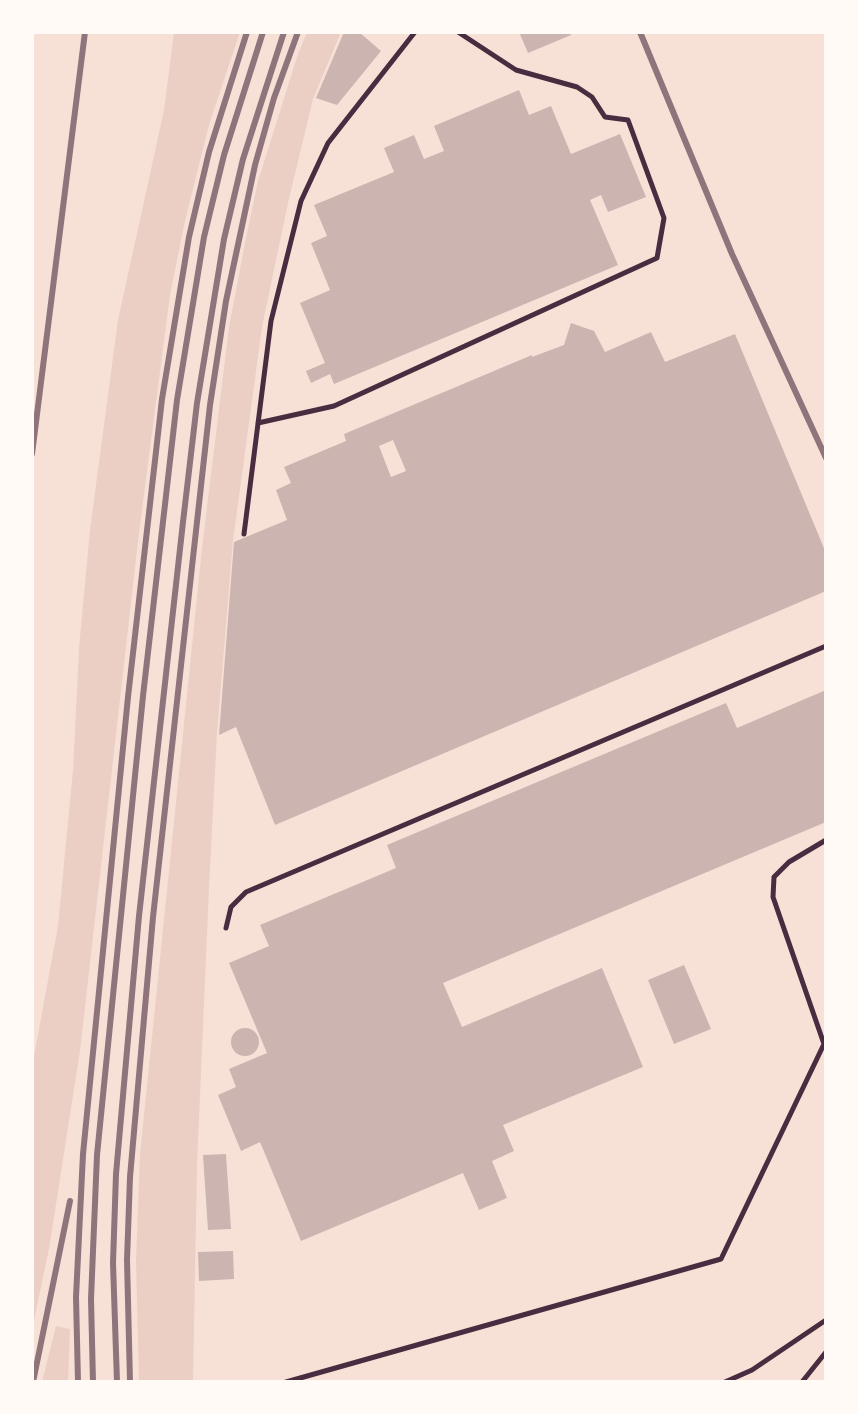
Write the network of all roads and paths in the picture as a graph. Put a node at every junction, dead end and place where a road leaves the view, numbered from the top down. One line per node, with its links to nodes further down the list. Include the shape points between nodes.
1 (415, 32): 3 (lane, via 328,143 309,181 271,321)
2 (458, 32): 3 (lane, via 516,70 577,87 592,97 605,117 628,120 664,218 657,258 334,406)
3 (258, 423): 4 (lane)
4 (244, 534)
5 (826, 646): 7 (lane, via 246,892 231,907)
6 (826, 840): 8 (lane, via 774,877 773,897)
7 (226, 928)
8 (825, 1045): 11 (lane, via 721,1259)
9 (826, 1320): 12 (lane)
10 (826, 1352): 13 (lane)
11 (286, 1382)
12 (725, 1382)
13 (802, 1382)

